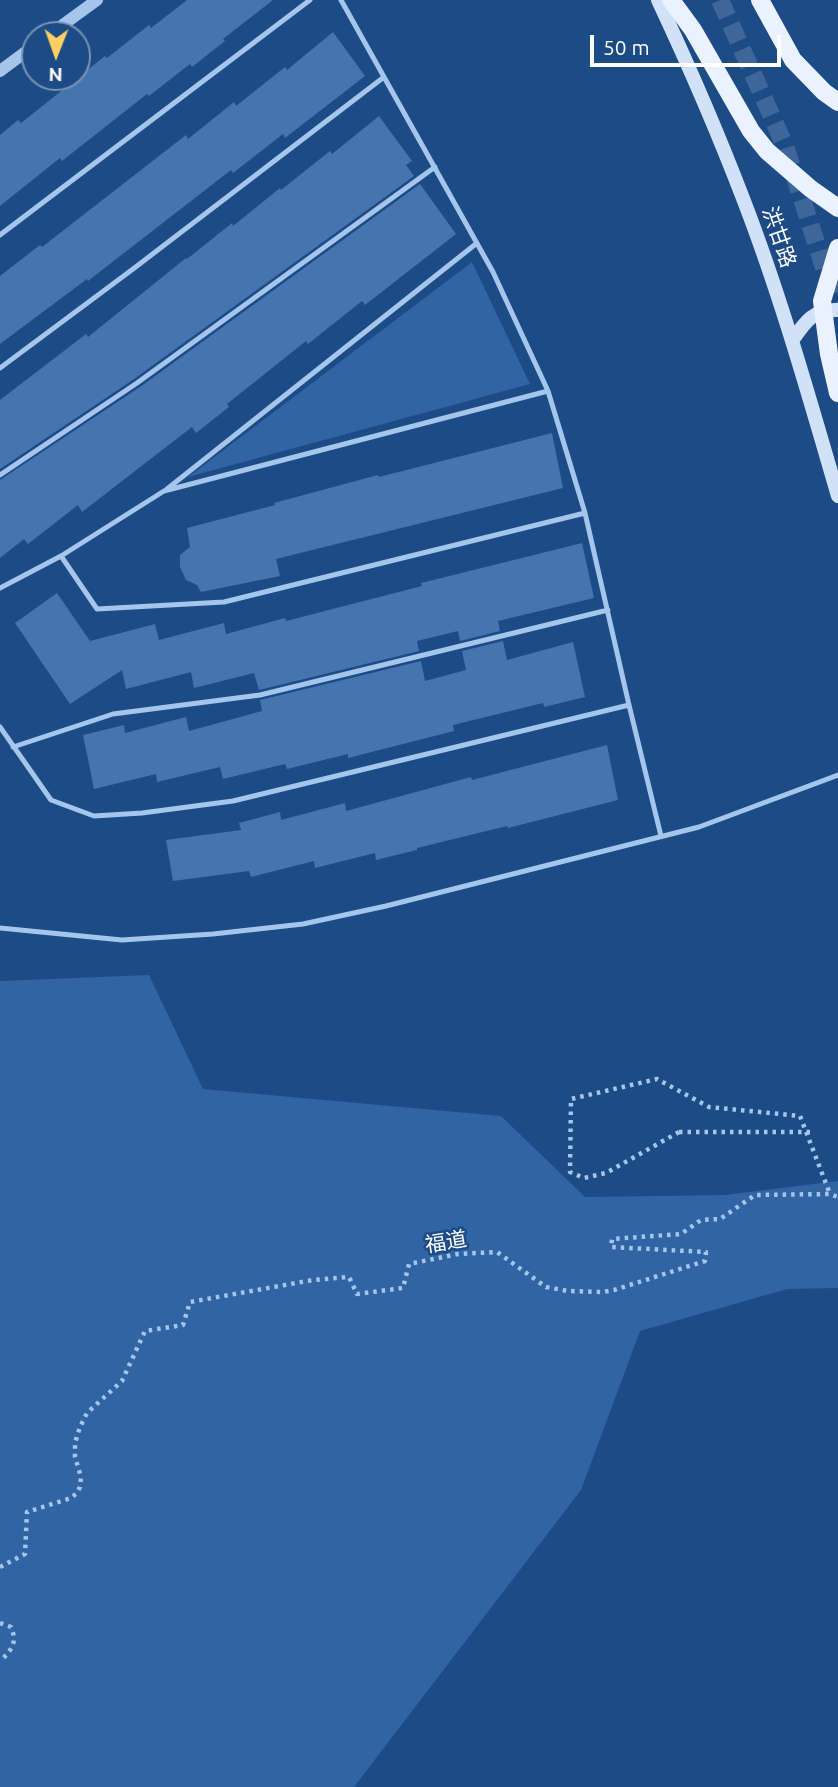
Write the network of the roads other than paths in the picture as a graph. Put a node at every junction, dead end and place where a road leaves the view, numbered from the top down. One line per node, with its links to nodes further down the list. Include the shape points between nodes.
1 (97, 0): 7 (street)
2 (310, 0): 14 (lane)
3 (341, 0): 10 (lane)
4 (658, 0): 18 (main road, 洪甘路, via 744,202)
5 (671, 0): 13 (main road, via 767,151)
6 (760, 0): 11 (main road, via 793,60)
7 (68, 21)
8 (21, 55): 9 (street)
9 (0, 71)
10 (384, 77): 12 (lane); 19 (lane)
11 (838, 102)
12 (435, 167): 15 (lane); 22 (lane, via 137,383)
13 (838, 208)
14 (0, 234)
15 (477, 243): 20 (lane); 23 (lane)
16 (838, 248): 21 (main road, bridge, via 822,301)
17 (838, 310): 18 (main road, via 825,310 805,322)
18 (792, 341): 24 (main road, 洪甘路)
19 (0, 368)
20 (548, 391): 23 (lane); 25 (lane)
21 (838, 393)
22 (0, 475)
23 (164, 491): 26 (lane)
24 (838, 496)
25 (585, 513): 26 (lane, via 224,602 97,609); 28 (lane)
26 (61, 556): 27 (lane)
27 (0, 588)
28 (608, 610): 29 (lane); 31 (lane, via 260,695 113,714)
29 (629, 705): 31 (lane, via 233,801 142,813 94,816 51,800); 33 (lane)
30 (0, 727): 31 (lane)
31 (13, 747)
32 (838, 775): 33 (lane, via 699,827)
33 (661, 836): 34 (lane, via 303,924 122,940)
34 (0, 928)

